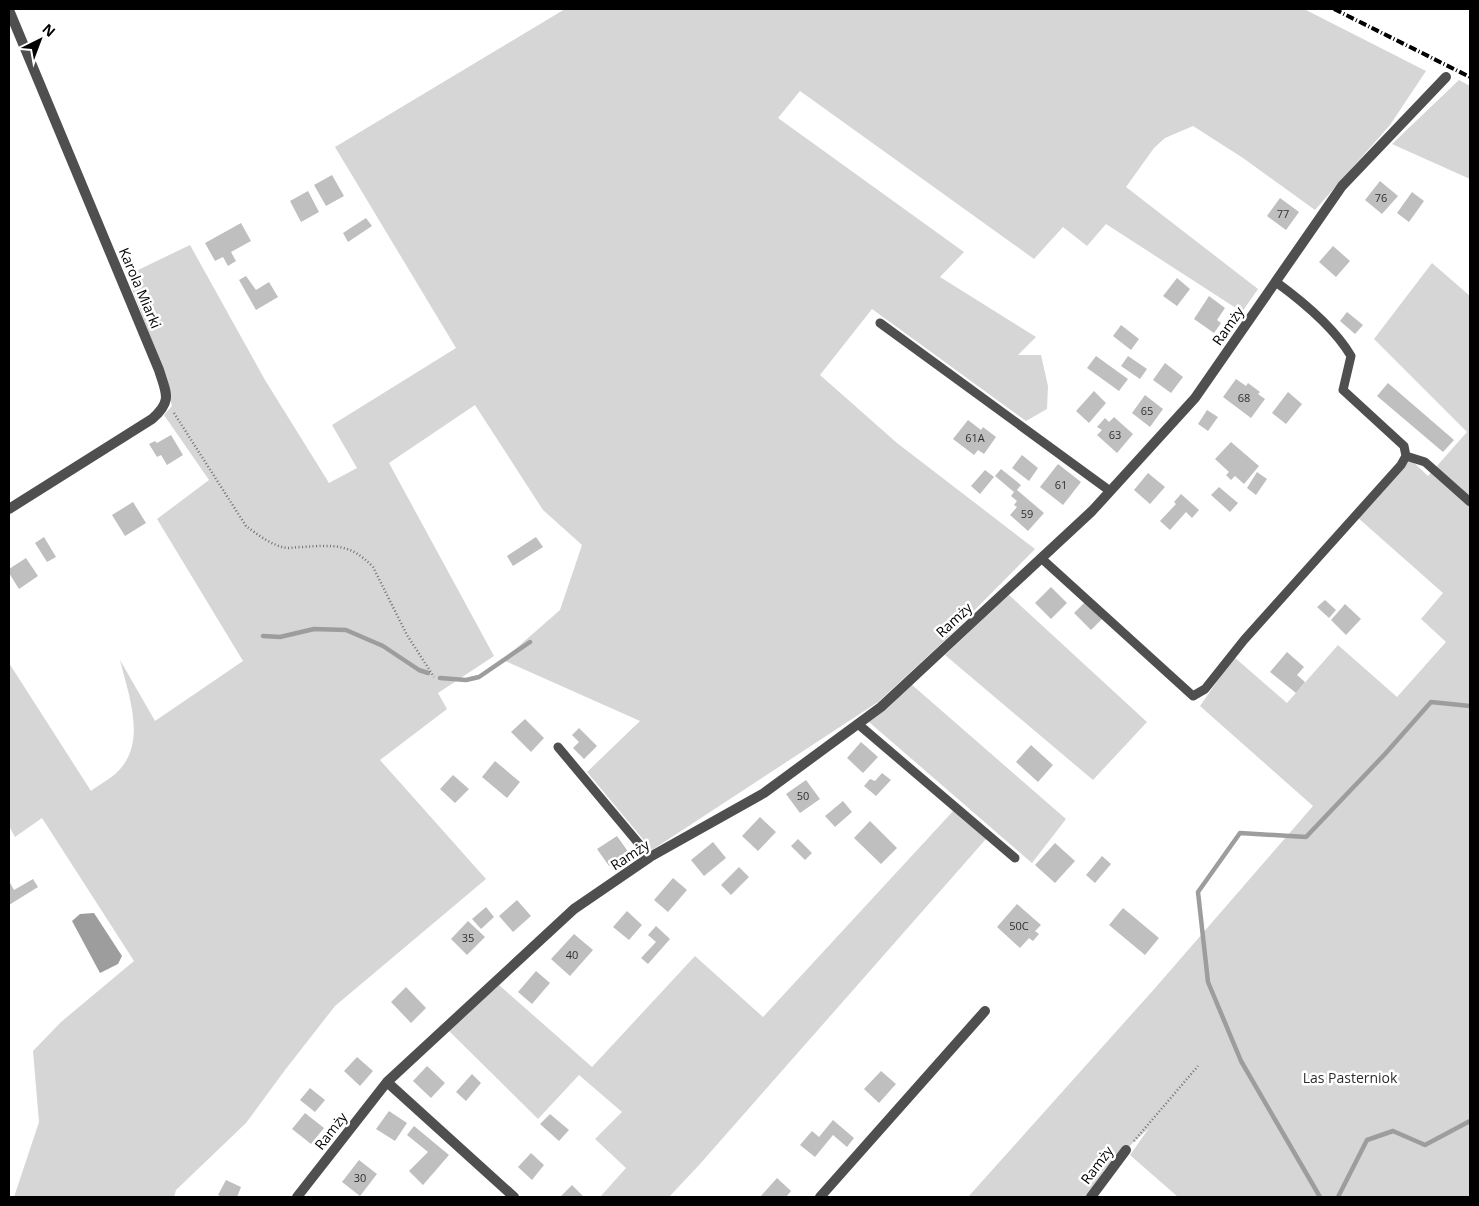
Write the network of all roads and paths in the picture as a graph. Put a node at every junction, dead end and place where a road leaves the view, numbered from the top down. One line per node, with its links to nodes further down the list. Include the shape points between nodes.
1 (9, 10): 5 (street, Karola Miarki, via 159,370)
2 (1446, 76): 3 (street, Ramży, via 1342,186)
3 (1276, 282): 6 (lane, via 1299,299 1344,344 1351,356 1343,390 1404,446); 7 (street, Ramży, via 1194,398)
4 (880, 323): 7 (lane)
5 (166, 401): 9 (street, via 152,419); 11 (path, via 246,526 262,538 286,548 336,545 354,550 373,567 407,635)
6 (1406, 456): 8 (lane, via 1425,462); 10 (lane, via 1205,689 1193,696)
7 (1110, 491): 10 (street, Ramży)
8 (1470, 502)
9 (9, 509)
10 (1040, 558): 12 (street, Ramży, via 880,708)
11 (434, 677)
12 (858, 724): 14 (street, Ramży, via 764,793); 15 (lane)
13 (558, 747): 14 (lane)
14 (650, 857): 18 (street, Ramży, via 574,908)
15 (1015, 858)
16 (985, 1011): 22 (street)
17 (1198, 1066): 19 (path)
18 (387, 1082): 20 (street, Ramży); 21 (street)
19 (1126, 1150): 23 (street, Ramży)
20 (297, 1197)
21 (514, 1197)
22 (820, 1197)
23 (1091, 1197)

